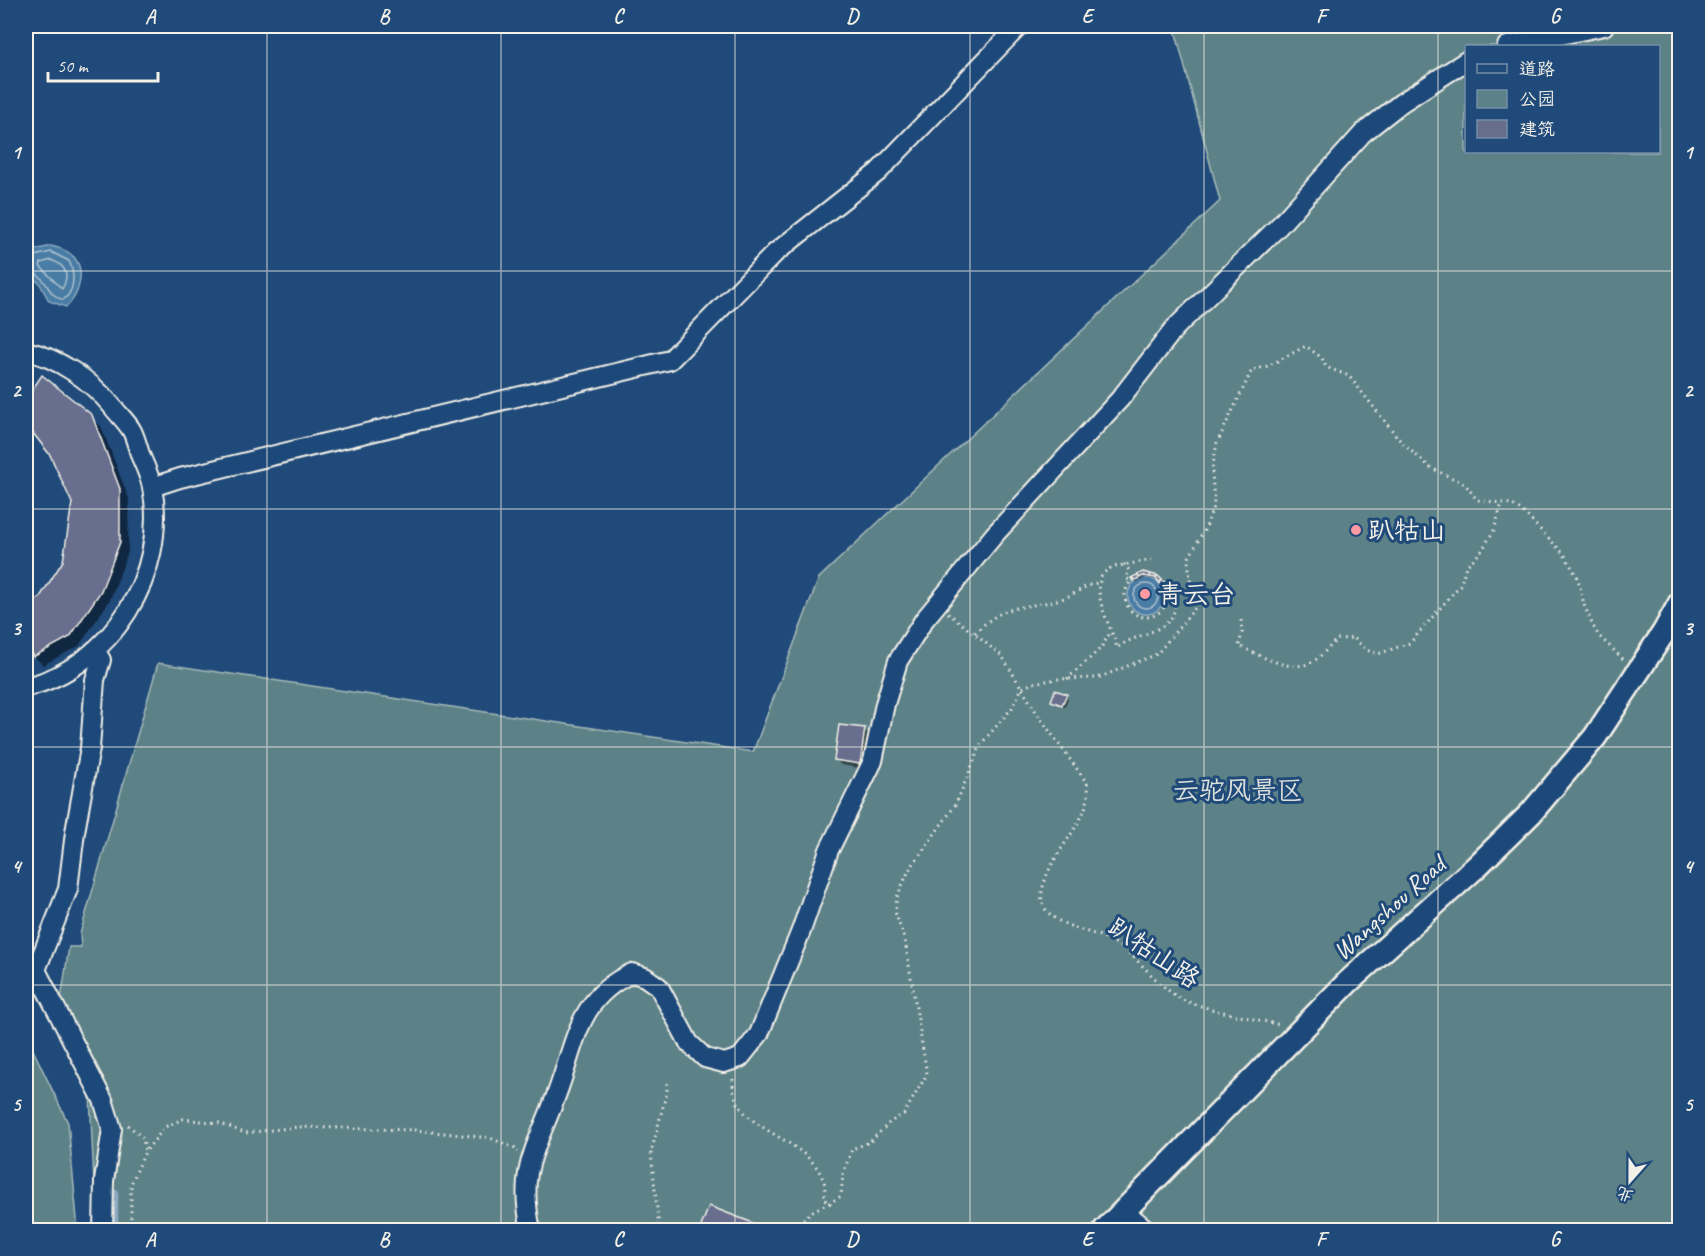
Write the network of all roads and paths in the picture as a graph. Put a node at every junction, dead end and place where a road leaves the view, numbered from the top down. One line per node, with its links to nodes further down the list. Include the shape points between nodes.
1 (1019, 26): 6 (street, via 878,172 775,253 670,360)
2 (1604, 26): 3 (street)
3 (1512, 45)
4 (1465, 62): 17 (street, via 1363,132 1279,226 1175,328 1120,399 995,534)
5 (26, 351): 6 (street, via 44,355 94,386 132,431)
6 (152, 487): 22 (street, via 154,532 145,576 125,616)
7 (1502, 503): 15 (path, via 1477,500 1465,484 1431,468 1403,444 1349,376 1326,368 1322,358 1306,346 1252,370 1225,424 1214,457 1214,504 1188,559); 19 (path, via 1494,530 1482,552 1466,566 1461,584 1410,643 1395,650 1378,654 1366,650 1354,638 1337,639 1313,662 1282,665 1239,646); 23 (path, via 1521,510 1564,554 1578,578 1584,605 1599,636 1622,658)
8 (1152, 560): 9 (path)
9 (1124, 564): 10 (path, via 1129,570 1126,578); 11 (path, via 1102,574)
10 (1131, 581): 13 (path, via 1142,575 1153,576); 14 (path, via 1125,590 1125,601 1136,615 1158,614)
11 (1098, 583): 20 (path, via 1044,604 1002,611); 21 (path)
12 (1173, 588): 13 (path)
13 (1167, 590): 14 (path)
14 (1167, 596): 21 (path, via 1174,596 1175,612 1162,628 1127,640 1117,648)
15 (1192, 599)
16 (1680, 603): 23 (street, Wangshou Road)
17 (937, 604): 20 (path, 趴牯山路); 33 (street, via 898,661 873,761 829,850 798,940 759,1034 740,1058 724,1063 705,1058 689,1043 659,987 632,973 614,981 592,1001 581,1018 558,1091)
18 (1195, 608): 24 (path, via 1157,654 1098,678)
19 (1241, 620)
20 (975, 633): 26 (path, 趴牯山路, via 1002,656)
21 (1110, 633): 24 (path, via 1101,648)
22 (95, 650): 25 (street, via 68,670); 27 (street, via 101,660 95,680 90,748 68,890)
23 (1640, 666): 28 (street, Wangshou Road, via 1595,737 1531,813)
24 (1067, 679): 26 (path)
25 (26, 687)
26 (1022, 688): 28 (path, 趴牯山路, via 1075,762 1091,795 1051,862 1044,882 1041,896 1051,918 1118,944 1186,1001 1285,1026); 34 (path, via 1012,708 981,744 956,804 909,870 897,897 895,912 905,941 927,1074 904,1114 870,1142 852,1149 843,1174 841,1196)
27 (31, 963): 31 (street)
28 (1298, 1033): 35 (street, Wangshou Road)
29 (733, 1079): 34 (path, via 732,1092 742,1110 759,1125 794,1144 813,1162 826,1185 825,1200)
30 (667, 1080): 39 (path, via 651,1153 659,1227)
31 (109, 1118): 32 (path, via 135,1129 143,1138); 36 (street, via 112,1129 104,1181)
32 (145, 1152): 33 (path, via 165,1127 183,1119 219,1123 245,1133 298,1127 357,1128 490,1138 515,1148); 37 (path, via 131,1184)
33 (528, 1164): 38 (street, via 525,1190)
34 (831, 1204): 40 (path, via 808,1212)
35 (1124, 1211): 41 (street, Wangshou Road); 42 (street)
36 (103, 1230)
37 (131, 1230)
38 (531, 1230)
39 (663, 1230)
40 (798, 1230)
41 (1105, 1230)
42 (1147, 1230)

